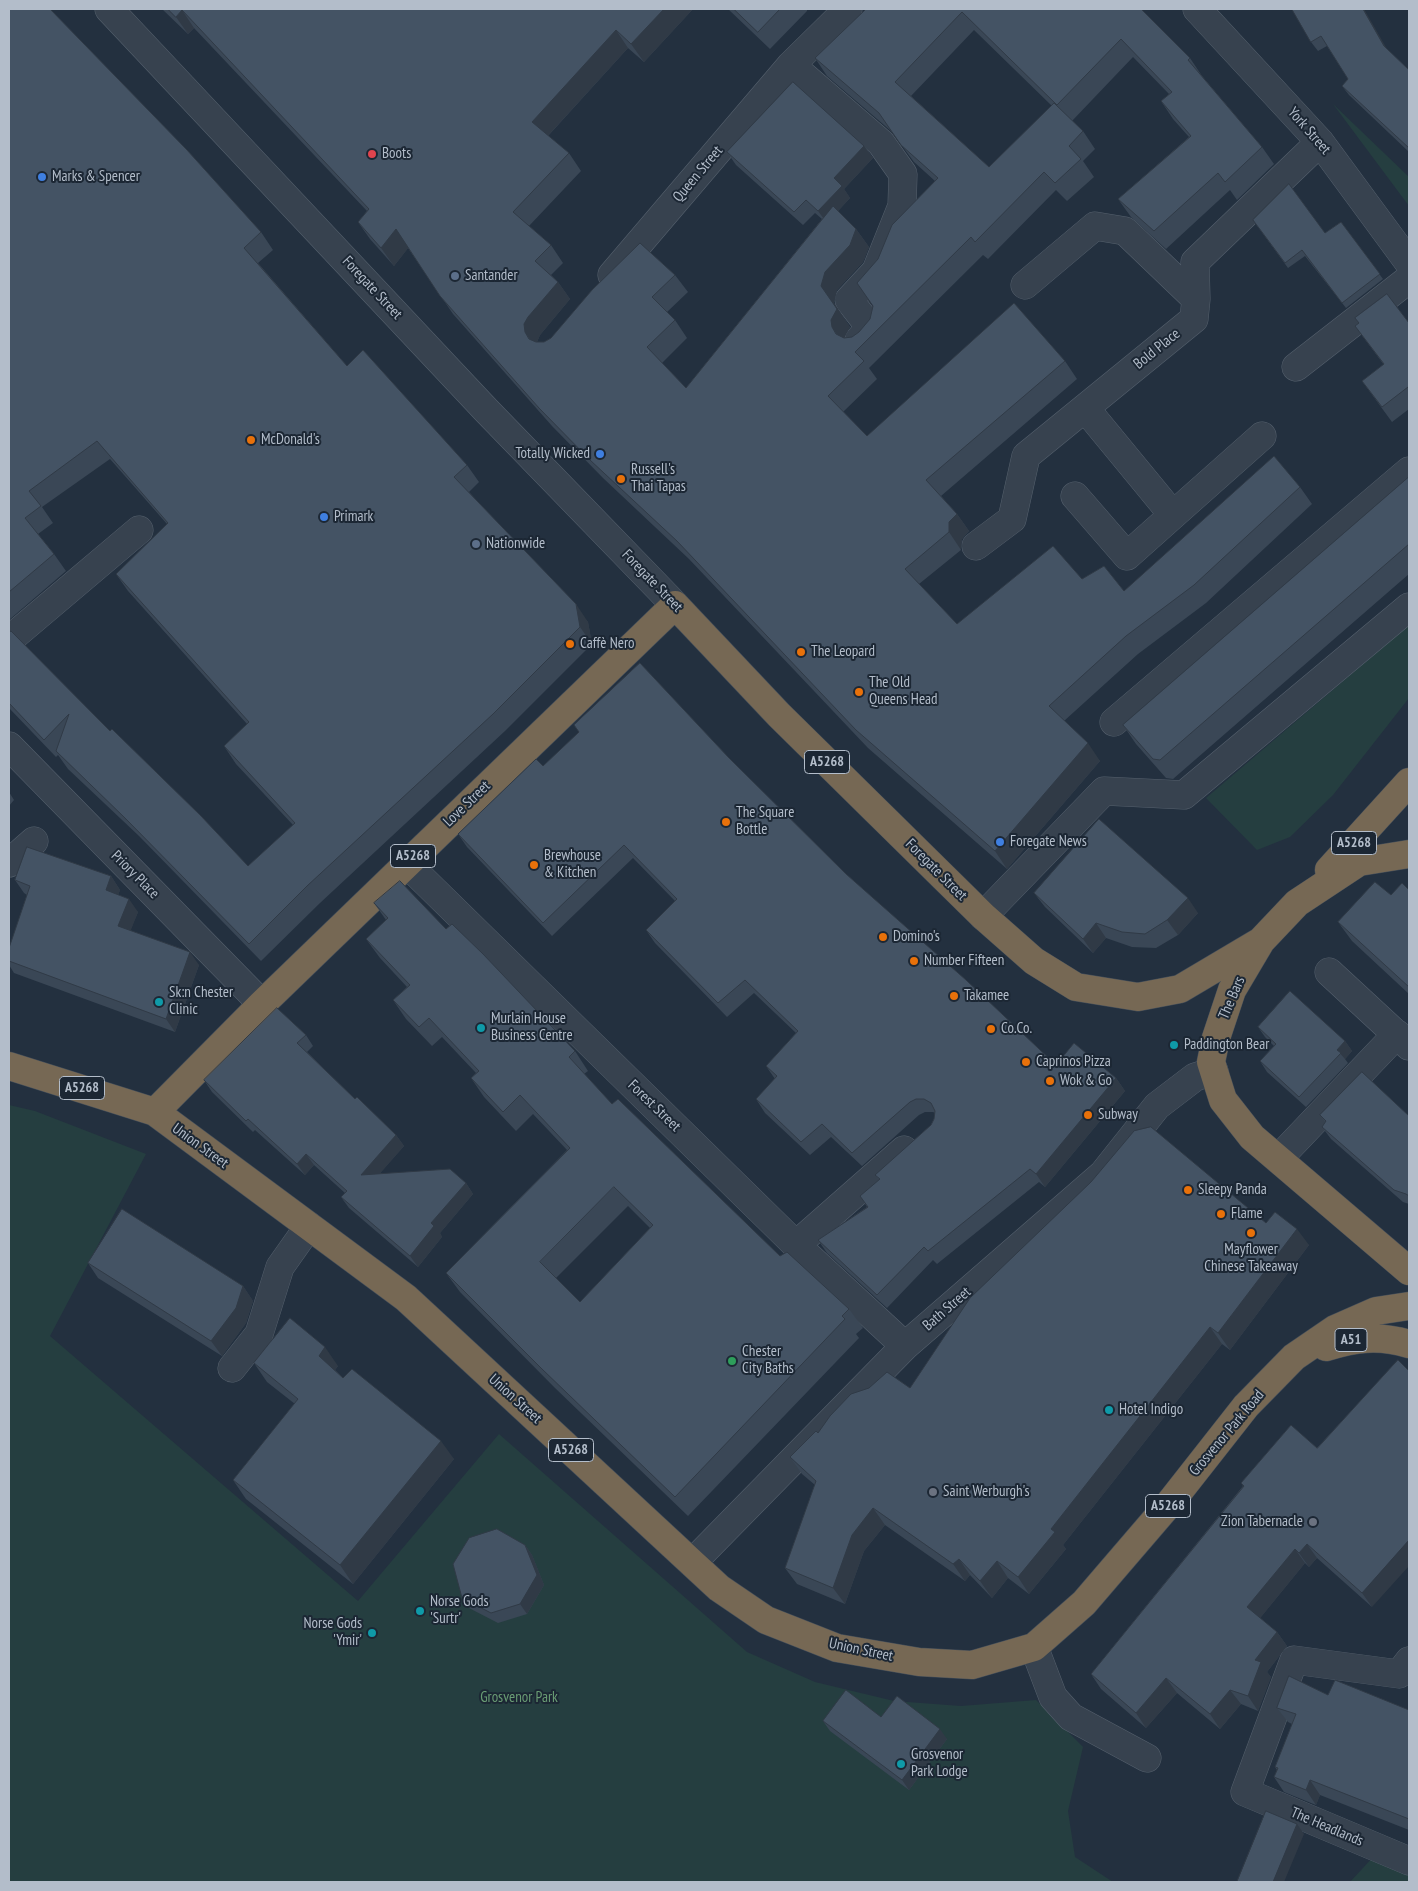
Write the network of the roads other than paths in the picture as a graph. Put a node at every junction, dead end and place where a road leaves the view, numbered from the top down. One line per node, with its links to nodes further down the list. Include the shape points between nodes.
1 (109, 9): 20 (street, Foregate Street, via 486,410)
2 (848, 9): 4 (street, Queen Street)
3 (1200, 10): 5 (street, York Street)
4 (790, 65): 9 (street, Queen Street); 11 (street, via 882,143 903,174 902,206 876,271 849,300 870,327)
5 (1320, 142): 6 (street, York Street); 10 (street, Bold Place, via 1195,262)
6 (1409, 263)
7 (1409, 279): 12 (street)
8 (1025, 285): 10 (street, via 1095,226 1125,231)
9 (597, 292)
10 (1196, 299): 13 (street, Bold Place, via 1194,318)
11 (859, 340)
12 (1296, 367)
13 (1085, 408): 17 (street); 19 (street, Bold Place, via 1026,456 1012,519)
14 (1262, 436): 17 (street)
15 (1409, 471): 23 (street)
16 (1075, 496): 17 (street, via 1126,556)
17 (1172, 514)
18 (139, 530): 22 (street)
19 (976, 546)
20 (676, 605): 28 (highway, Love Street / A5268); 31 (highway, Foregate Street / A5268, via 779,714)
21 (1409, 607): 31 (street, via 1184,795 1104,791)
22 (9, 640)
23 (1114, 722)
24 (9, 746): 34 (street, Priory Place)
25 (1409, 782): 30 (highway, A5268)
26 (34, 841): 29 (street)
27 (1409, 854): 30 (highway, The Bars / A5268, via 1359,862)
28 (406, 863): 34 (highway, Love Street / A5268); 42 (street, Forest Street)
29 (9, 864)
30 (1297, 904): 32 (highway, The Bars / A5268)
31 (983, 916): 32 (highway, Foregate Street / A5268, via 1034,961 1076,987 1138,997 1180,989)
32 (1261, 941): 37 (highway, The Bars / A5268, via 1232,990 1216,1038 1211,1062)
33 (1329, 972): 35 (street)
34 (262, 1004): 38 (highway, Love Street / A5268)
35 (1403, 1040): 40 (street)
36 (9, 1066): 38 (highway, A5268)
37 (1214, 1071): 40 (highway, The Bars / A5268, via 1223,1100 1252,1137); 46 (street, Bath Street, via 1195,1077 1157,1106 1103,1174)
38 (155, 1112): 41 (highway, Union Street / A5268)
39 (922, 1134): 42 (street)
40 (1278, 1160): 43 (highway, The Bars / A5268)
41 (309, 1226): 48 (street, via 280,1267 259,1334); 49 (highway, Union Street / A5268, via 406,1298)
42 (796, 1245): 46 (street, Forest Street)
43 (1409, 1271)
44 (1409, 1306): 47 (highway, Grosvenor Park Road / A5268, via 1376,1311 1336,1329)
45 (1409, 1344): 47 (highway, A51, via 1356,1338)
46 (904, 1346): 49 (street, Bath Street)
47 (1294, 1357): 50 (highway, Grosvenor Park Road / A5268, via 1246,1406 1169,1504 1084,1602)
48 (232, 1368)
49 (692, 1563): 50 (highway, Union Street / A5268, via 719,1588 766,1620 837,1648 919,1662 972,1665)
50 (1034, 1647): 52 (street, via 1053,1697 1071,1717)
51 (1409, 1661): 53 (street, The Headlands, via 1399,1674 1294,1660 1245,1792)
52 (1147, 1758)
53 (1409, 1861)

